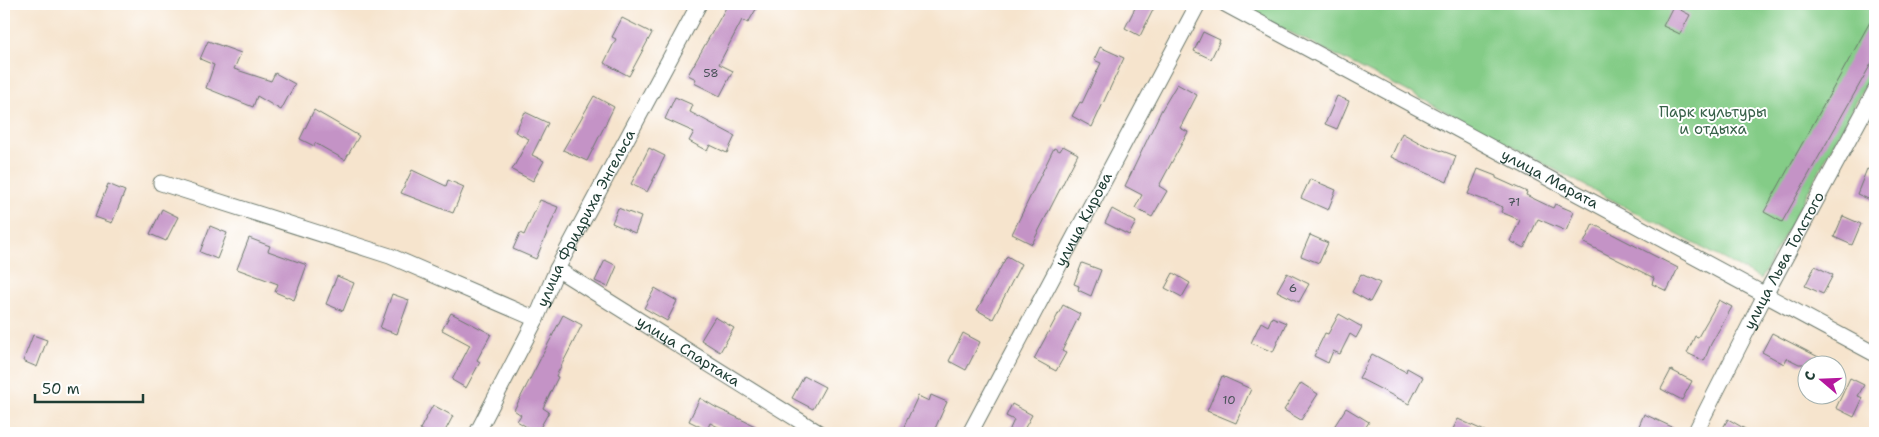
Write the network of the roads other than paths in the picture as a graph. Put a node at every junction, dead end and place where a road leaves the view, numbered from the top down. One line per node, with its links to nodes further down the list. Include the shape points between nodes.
1 (699, 4): 6 (street, улица Фридриха Энгельса)
2 (1198, 4): 12 (street, улица Кирова)
3 (1225, 4): 7 (street, улица Марата)
4 (1875, 91): 7 (street, улица Льва Толстого)
5 (161, 183): 8 (street, via 390,256)
6 (556, 269): 8 (street, улица Фридриха Энгельса); 11 (street, улица Спартака)
7 (1766, 295): 9 (street, улица Марата); 13 (street, улица Льва Толстого)
8 (536, 319): 10 (street, улица Фридриха Энгельса)
9 (1875, 354)
10 (476, 433)
11 (819, 433)
12 (970, 433)
13 (1695, 433)

